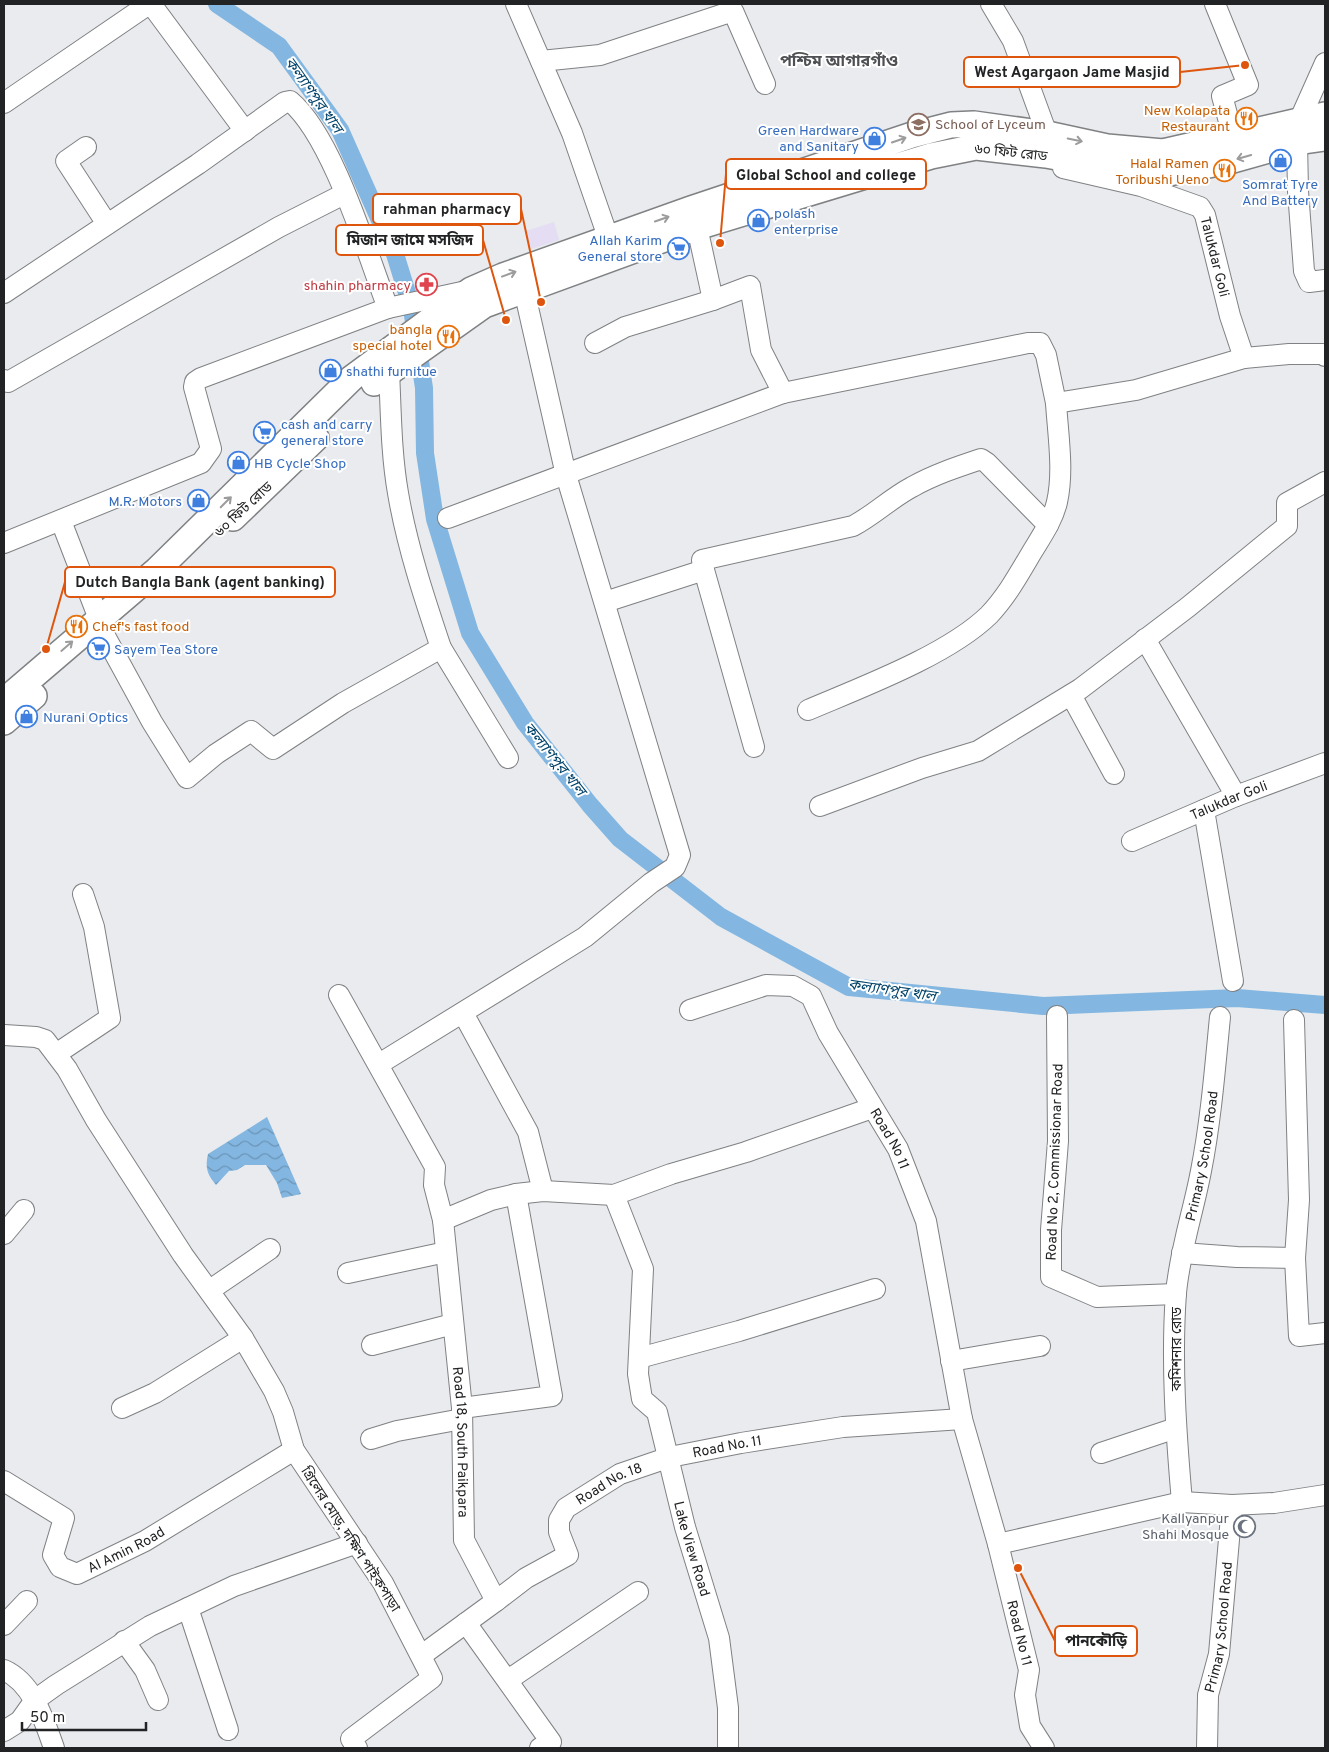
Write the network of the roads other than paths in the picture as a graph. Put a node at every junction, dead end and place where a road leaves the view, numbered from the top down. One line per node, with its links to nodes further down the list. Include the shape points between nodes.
1 (150, 4): 8 (street); 11 (street)
2 (516, 4): 5 (street)
3 (991, 4): 14 (street, via 1013,41)
4 (1215, 4): 12 (street, via 1248,85 1222,96)
5 (541, 61): 7 (street, via 600,55 733,12); 19 (street, via 572,133)
6 (1325, 63): 10 (street)
7 (765, 84)
8 (4, 104)
9 (1325, 114): 10 (street, ৬০ ফিট রোড)
10 (1299, 130): 12 (street, ৬০ ফিট রোড); 13 (street, ৬০ ফিট রোড); 14 (street, ৬০ ফিট রোড, one-way to 14, via 1233,160 1169,173 1139,172); 20 (street, via 1298,191 1304,271 1309,282)
11 (245, 131): 16 (street, via 290,101 310,123); 17 (street)
12 (1233, 136): 14 (street, ৬০ ফিট রোড, one-way to 12, via 1163,152)
13 (1325, 138)
14 (1046, 145): 18 (street, ৬০ ফিট রোড, via 965,148); 19 (street, ৬০ ফিট রোড, one-way to 14, via 912,135 951,125 974,124); 28 (street, Talukdar Goli, via 1058,166 1141,186 1200,207 1205,215)
15 (86, 147): 17 (street, via 66,161)
16 (344, 194): 24 (street); 30 (street, via 279,227 8,382)
17 (107, 224): 22 (street)
18 (697, 227): 21 (street, ৬০ ফিট রোড); 23 (street)
19 (608, 238): 25 (street, ৬০ ফিট রোড, one-way to 19, via 471,290)
20 (1325, 280)
21 (524, 290): 25 (street, ৬০ ফিট রোড, via 484,305); 33 (street)
22 (4, 294)
23 (713, 300): 26 (street, via 626,327); 31 (street, via 750,286 761,350)
24 (391, 308): 25 (street); 36 (street, via 201,378 194,387 211,450 201,462)
25 (437, 315): 29 (street, ৬০ ফিট রোড)
26 (595, 343)
27 (1325, 356): 28 (street, via 1289,354)
28 (1244, 358): 32 (street, via 1136,390)
29 (395, 360): 41 (street, ৬০ ফিট রোড, via 266,488); 43 (street, via 392,453 398,494 416,572)
30 (4, 380)
31 (783, 393): 32 (street, via 1040,343 1046,355); 33 (street)
32 (1056, 403): 37 (street, via 1060,467 1058,501)
33 (566, 475): 35 (street); 40 (street)
34 (1325, 482): 42 (street, via 1287,503 1287,526)
35 (448, 518)
36 (61, 521): 38 (street); 41 (street)
37 (1048, 525): 39 (street, via 981,459 910,487 853,526 702,560); 46 (street, via 1012,587 988,615 961,637 871,683)
38 (4, 543)
39 (704, 570): 40 (street); 48 (street)
40 (606, 602): 60 (street, via 625,676 680,855 675,867 585,936)
41 (96, 632): 43 (street, via 187,778 251,731 273,749 343,703); 45 (street, ৬০ ফিট রোড, one-way to 41); 47 (street, ৬০ ফিট রোড)
42 (1145, 639): 44 (street); 52 (street)
43 (442, 648): 49 (street)
44 (1071, 695): 51 (street); 53 (street, via 978,751)
45 (4, 701)
46 (808, 710)
47 (4, 722)
48 (754, 747)
49 (508, 758)
50 (1325, 763): 52 (street, Talukdar Goli)
51 (1114, 774)
52 (1236, 796): 54 (street, Talukdar Goli)
53 (820, 806)
54 (1204, 810): 55 (street, Talukdar Goli); 57 (street)
55 (1132, 841)
56 (82, 894): 65 (street, via 94,927 110,1018)
57 (1233, 981)
58 (339, 995): 66 (street, Road 18, South Paikpara)
59 (690, 1010): 67 (street, Road No 11, via 766,985 793,986 811,996 828,1033)
60 (463, 1013): 66 (street); 68 (street, via 528,1132)
61 (1057, 1016): 79 (street, Road No 2, Commissionar Road, via 1058,1141)
62 (1220, 1016): 76 (street, Primary School Road, via 1214,1091)
63 (1294, 1020): 77 (street, via 1298,1200)
64 (4, 1035): 65 (street, গ্রিলের মোড়, দক্ষিণ পাইকপাড়া, via 36,1036 45,1040)
65 (56, 1054): 81 (street, গ্রিলের মোড়, দক্ষিণ পাইকপাড়া, via 183,1255)
66 (379, 1064): 72 (street, Road 18, South Paikpara, via 435,1167 434,1185)
67 (872, 1108): 70 (street); 89 (street, Road No 11, via 898,1149 926,1221)
68 (543, 1191): 69 (street); 70 (street)
69 (516, 1194): 72 (street, via 491,1200); 91 (street, via 552,1396)
70 (614, 1195): 88 (street, Lake View Road, via 643,1269)
71 (24, 1210): 73 (street)
72 (443, 1220): 75 (street, Road 18, South Paikpara)
73 (4, 1234)
74 (270, 1249): 81 (street)
75 (446, 1252): 78 (street); 83 (street, Road 18, South Paikpara)
76 (1182, 1253): 77 (street); 82 (street, Primary School Road)
77 (1294, 1258): 84 (street, via 1299,1336)
78 (348, 1274)
79 (1051, 1278): 82 (street, কমিশনার রোড, via 1097,1297)
80 (875, 1289): 88 (street)
81 (210, 1290): 85 (street, গ্রিলের মোড়, দক্ষিণ পাইকপাড়া)
82 (1176, 1294): 93 (street, কমিশনার রোড)
83 (453, 1324): 86 (street); 91 (street, Road 18, South Paikpara)
84 (1325, 1333)
85 (243, 1338): 90 (street, via 155,1393); 95 (street, গ্রিলের মোড়, দক্ষিণ পাইকপাড়া, via 283,1412)
86 (372, 1345)
87 (1040, 1346): 89 (street)
88 (639, 1358): 97 (street, Lake View Road, via 642,1399 657,1412)
89 (951, 1361): 92 (street, Road No 11)
90 (122, 1408)
91 (462, 1414): 94 (street); 106 (street, Road 18, South Paikpara, via 464,1540)
92 (962, 1419): 97 (street, Road No. 11, via 842,1427); 103 (street, Road No 11)
93 (1176, 1428): 96 (street); 100 (street, কমিশনার রোড)
94 (371, 1439)
95 (294, 1450): 98 (street, Al Amin Road, via 145,1541 77,1574 60,1567 53,1555 64,1518); 102 (street, গ্রিলের মোড়, দক্ষিণ পাইকপাড়া)
96 (1102, 1453)
97 (670, 1457): 106 (street, Road No. 18, via 620,1474 566,1508 559,1520 559,1532 568,1555 526,1578); 121 (street, Lake View Road, via 685,1527 718,1638 728,1708)
98 (4, 1481)
99 (1325, 1495): 101 (street, via 1274,1503)
100 (1182, 1502): 101 (street); 103 (street)
101 (1232, 1505): 123 (street, Primary School Road, via 1219,1654 1208,1695)
102 (357, 1543): 107 (street, via 287,1566); 111 (street, গ্রিলের মোড়, দক্ষিণ পাইকপাড়া)
103 (998, 1544): 122 (street, Road No 11, via 1029,1670 1025,1695 1030,1726)
104 (638, 1592): 113 (street)
105 (26, 1601): 109 (street)
106 (496, 1602): 108 (street)
107 (188, 1608): 110 (street); 116 (street)
108 (466, 1623): 111 (street); 113 (street)
109 (4, 1625)
110 (124, 1641): 114 (street); 115 (street, via 145,1670)
111 (422, 1655): 118 (street, গ্রিলের মোড়, দক্ষিণ পাইকপাড়া, via 432,1678)
112 (4, 1670): 114 (street, via 13,1674)
113 (508, 1680): 119 (street)
114 (36, 1700): 117 (street, via 20,1721); 120 (street)
115 (158, 1700)
116 (228, 1730)
117 (4, 1731)
118 (354, 1744)
119 (546, 1745)
120 (54, 1748)
121 (728, 1748)
122 (1044, 1748)
123 (1207, 1748)

